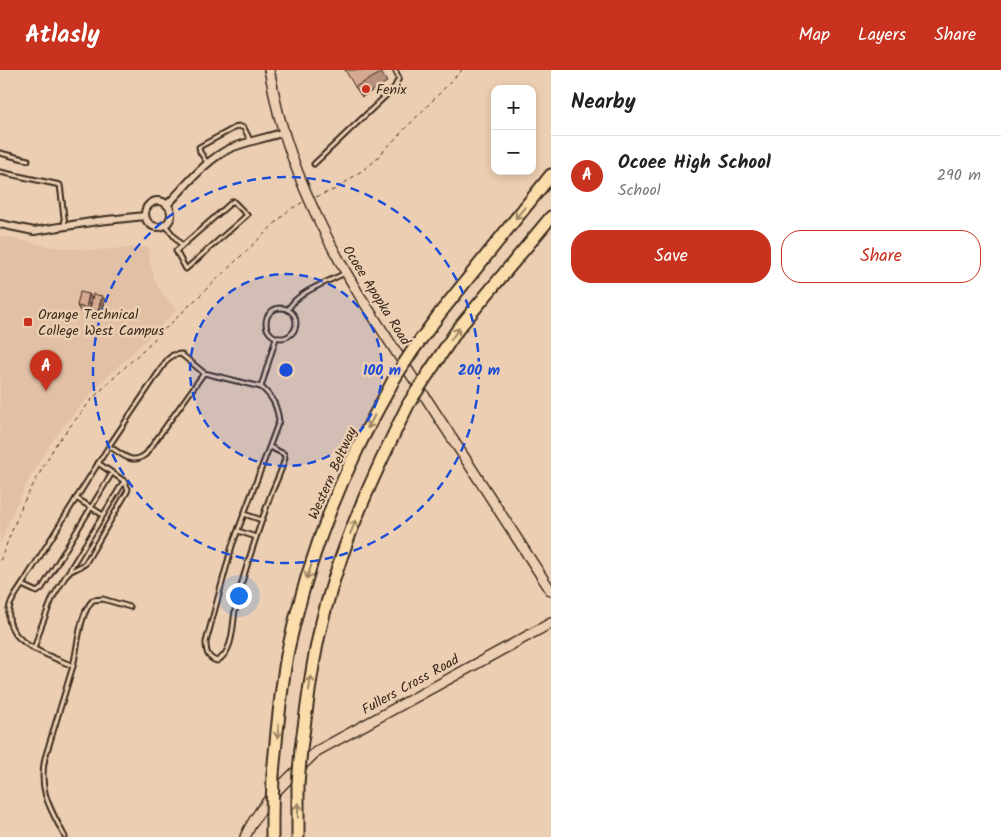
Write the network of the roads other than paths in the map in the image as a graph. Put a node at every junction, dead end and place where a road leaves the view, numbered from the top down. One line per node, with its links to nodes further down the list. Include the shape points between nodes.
1 (269, 70): 3 (main road, Ocoee Apopka Road)
2 (395, 70): 8 (lane, via 399,78 394,88)
3 (284, 132): 4 (street); 18 (main road, Ocoee Apopka Road, via 309,200)
4 (251, 142): 7 (street, via 221,153); 7 (lane, via 244,128 238,126 199,147)
5 (0, 154): 6 (lane)
6 (28, 160)
7 (208, 164): 11 (street)
8 (314, 164)
9 (0, 172): 16 (lane, via 60,185)
10 (551, 175): 45 (highway, Western Beltway, one-way to 45, bridge, via 441,312 394,379 341,485 305,585 288,650 273,774)
11 (166, 205): 12 (street, via 152,203); 15 (street, via 170,216)
12 (145, 216): 15 (street, via 150,225); 16 (street)
13 (551, 216): 42 (highway, one-way to 13, bridge, via 326,603 370,482 409,404 428,374 458,330)
14 (0, 224): 16 (street, via 34,231)
15 (165, 225): 17 (lane)
16 (66, 226)
17 (182, 246): 17 (lane, via 233,201 247,215 186,269 176,251)
18 (346, 273): 19 (lane, via 299,296); 37 (main road, Ocoee Apopka Road)
19 (288, 310): 20 (lane, via 296,319 295,329 288,337); 20 (lane, via 274,310 267,317 268,331)
20 (276, 338): 22 (lane)
21 (204, 372): 22 (lane); 23 (lane, via 140,459 132,460); 23 (lane, via 181,354 173,355)
22 (261, 387): 24 (lane, via 274,400 278,410 279,421)
23 (108, 446): 25 (lane)
24 (270, 446): 30 (lane); 32 (lane, via 285,458)
25 (98, 463): 26 (lane); 28 (lane)
26 (112, 472): 27 (lane); 29 (lane)
27 (124, 481): 31 (lane); 35 (lane, via 128,492 89,557 84,564)
28 (76, 498): 29 (lane); 36 (lane)
29 (91, 507): 31 (lane); 36 (lane, via 42,588 36,592)
30 (244, 514): 32 (lane); 33 (lane)
31 (103, 515): 35 (lane)
32 (262, 520): 34 (lane)
33 (238, 530): 34 (lane); 34 (lane, via 206,642 212,660 222,658 230,645 235,608)
34 (256, 536)
35 (68, 572): 40 (lane, via 53,597)
36 (22, 585): 40 (lane, via 10,605 8,622 16,638)
37 (551, 591)
38 (130, 607): 41 (lane, via 103,599 89,603)
39 (551, 623): 42 (main road, Fullers Cross Road, via 317,752)
40 (34, 649): 41 (lane)
41 (73, 666): 43 (lane, via 42,771 44,794)
42 (294, 781): 44 (main road, Fullers Cross Road, via 262,809); 46 (highway, one-way to 42)
43 (65, 837)
44 (246, 837)
45 (272, 837)
46 (298, 837)

